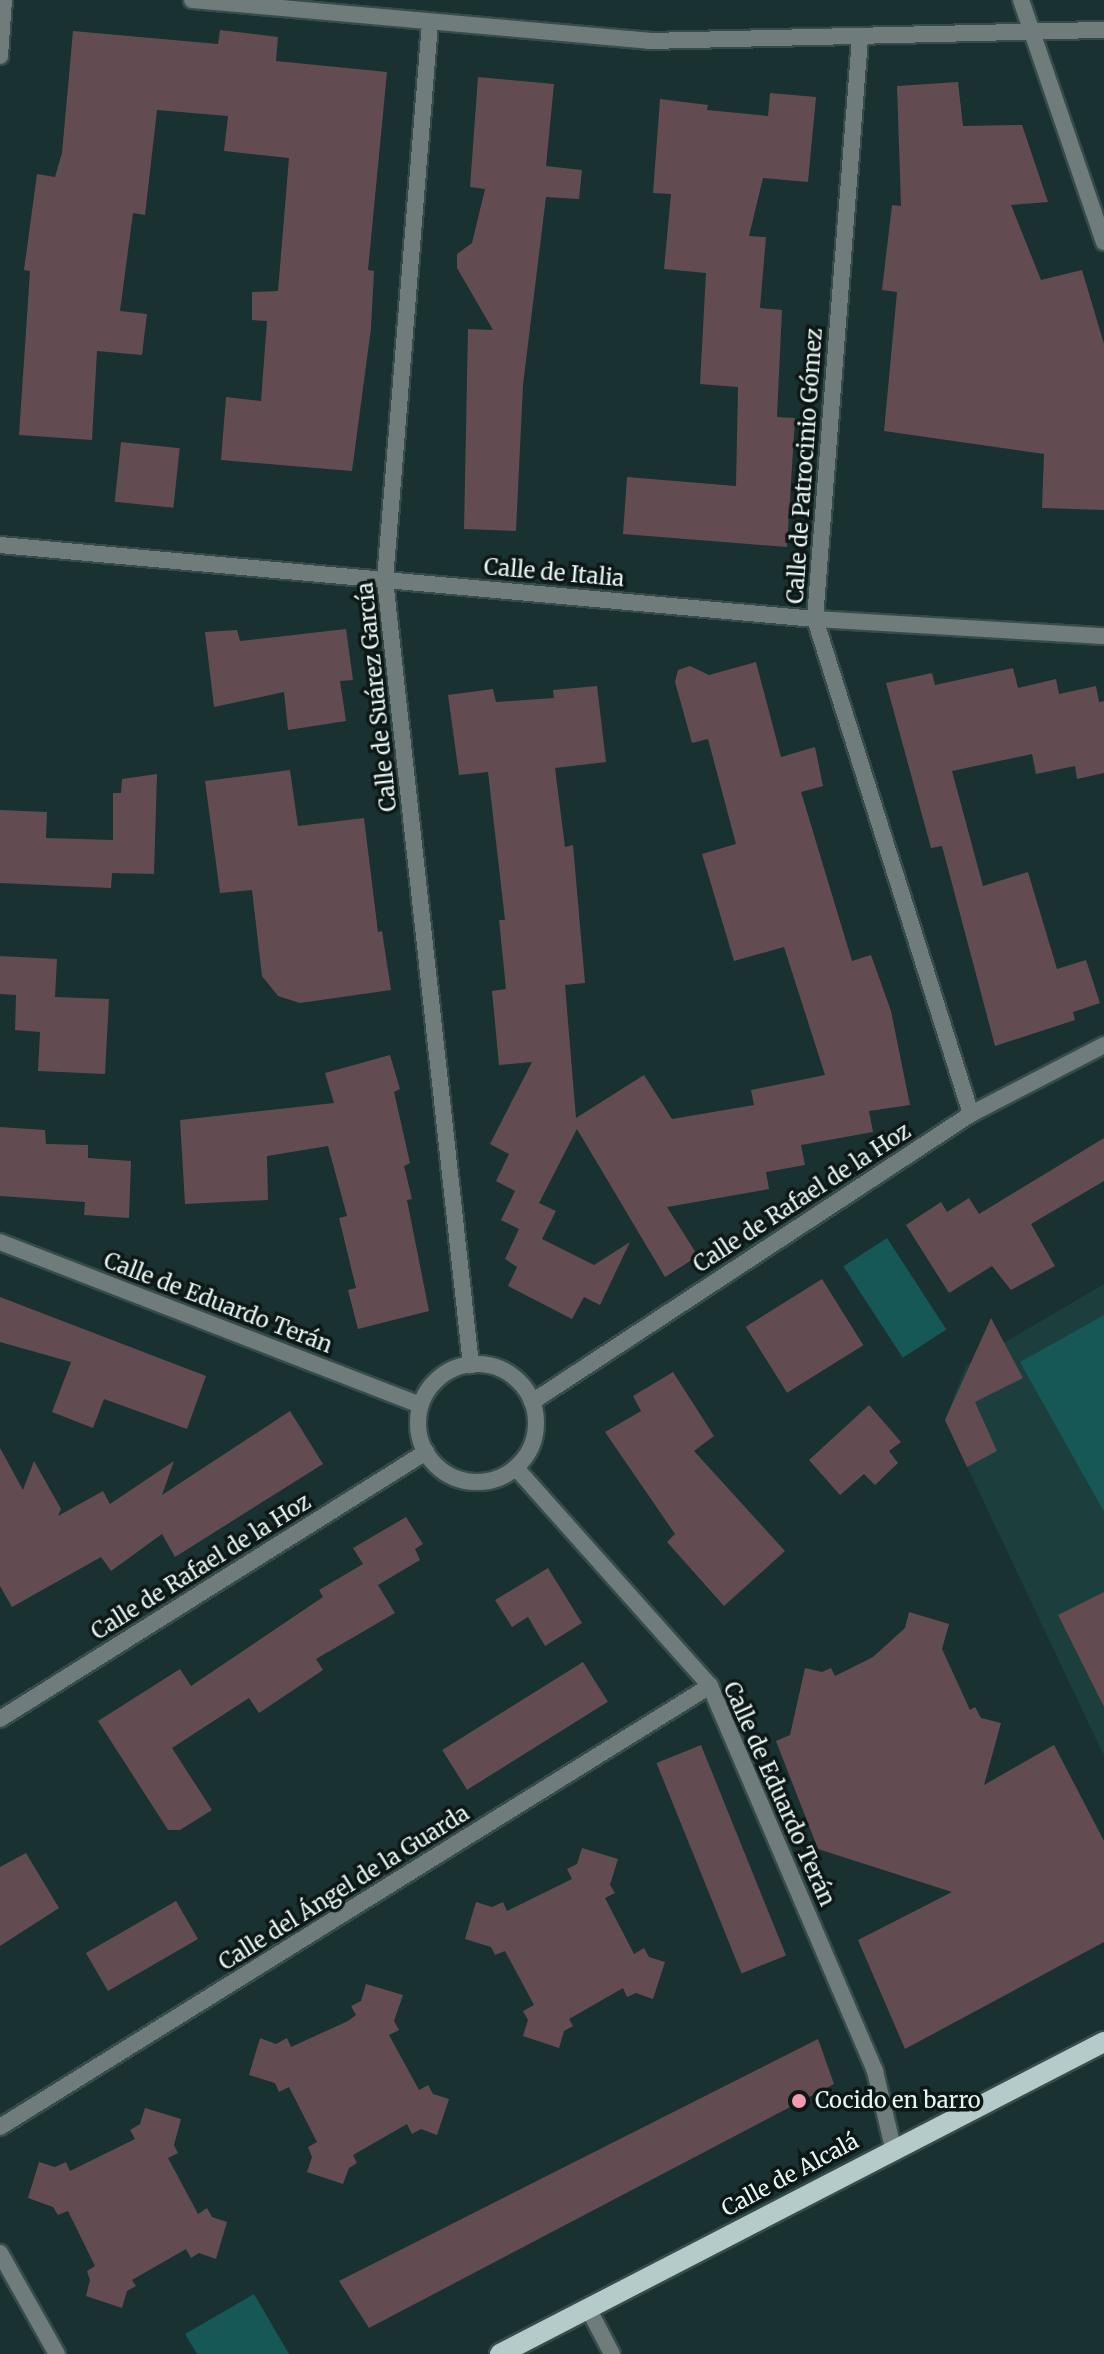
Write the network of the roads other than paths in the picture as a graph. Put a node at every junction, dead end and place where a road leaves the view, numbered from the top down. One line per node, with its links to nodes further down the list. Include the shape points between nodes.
1 (4, 0): 8 (street)
2 (192, 0): 4 (street)
3 (1021, 0): 6 (street)
4 (430, 23): 7 (street, via 649,41); 11 (street, Calle de Suárez García)
5 (1104, 30): 6 (street)
6 (1032, 32): 7 (street); 9 (street)
7 (860, 38): 12 (street, Calle de Patrocinio Gómez)
8 (0, 56)
9 (1104, 242)
10 (0, 545): 11 (street, Calle de Italia)
11 (385, 580): 12 (street, Calle de Italia); 17 (street, Calle de Suárez García)
12 (815, 619): 13 (street, Calle de Italia); 15 (street, Calle de Patrocinio Gómez)
13 (1104, 636)
14 (1104, 1045): 15 (street, Calle de Rafael de la Hoz)
15 (971, 1114): 18 (street, Calle de Rafael de la Hoz)
16 (0, 1242): 19 (street, Calle de Eduardo Terán)
17 (471, 1365): 18 (street, via 508,1373); 19 (street, via 440,1378)
18 (532, 1402): 21 (street, via 535,1438)
19 (421, 1405): 20 (street, via 419,1429)
20 (426, 1452): 21 (street, via 451,1476 467,1481 501,1477); 23 (street, Calle de Rafael de la Hoz)
21 (516, 1468): 22 (street, Calle de Eduardo Terán)
22 (710, 1686): 25 (street, Calle del Ángel de la Guarda); 26 (street, Calle de Eduardo Terán, via 875,2071)
23 (0, 1719)
24 (1104, 2042): 26 (main road, Calle de Alcalá)
25 (0, 2127)
26 (893, 2148): 28 (main road, Calle de Alcalá)
27 (0, 2253): 29 (street)
28 (588, 2308): 30 (main road, Calle de Alcalá); 31 (street)
29 (57, 2354)
30 (500, 2354)
31 (612, 2354)

